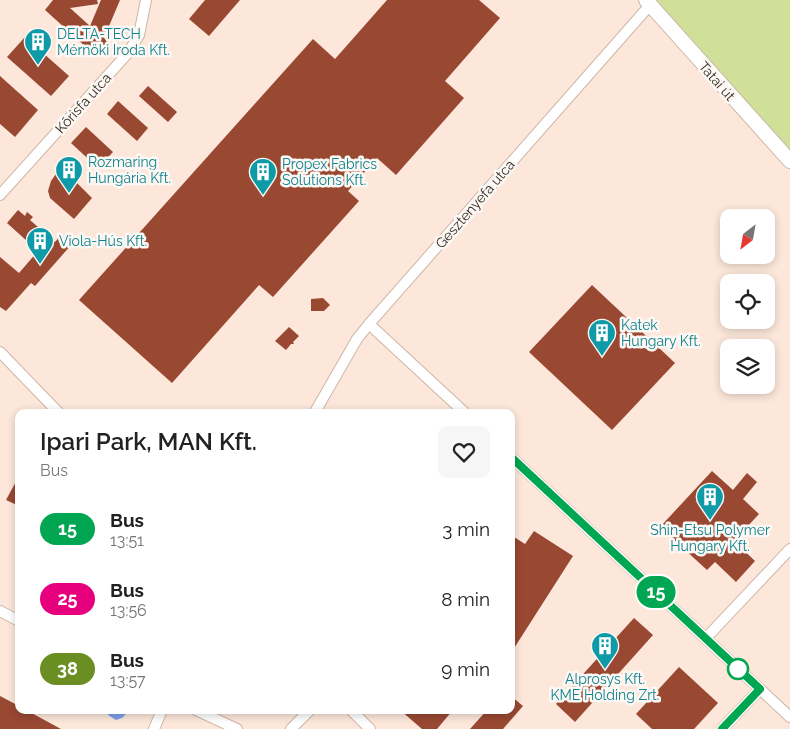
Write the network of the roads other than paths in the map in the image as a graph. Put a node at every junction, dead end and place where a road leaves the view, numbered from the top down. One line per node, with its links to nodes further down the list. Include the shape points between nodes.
1 (146, 0): 4 (street, Kőrisfa utca, via 139,35 128,53)
2 (648, 3): 3 (street, Tatai út); 5 (street, Gesztenyefa utca)
3 (790, 161)
4 (0, 195)
5 (369, 324): 8 (street, Gesztenyefa utca); 9 (street)
6 (0, 352): 7 (street)
7 (55, 409)
8 (317, 409)
9 (461, 409)
10 (515, 461): 14 (street)
11 (790, 549): 14 (street)
12 (0, 611): 13 (street)
13 (15, 619)
14 (706, 638): 15 (street)
15 (760, 689): 20 (street); 25 (street)
16 (160, 714): 21 (street)
17 (205, 714): 22 (street)
18 (306, 714): 23 (street)
19 (355, 714): 24 (street)
20 (790, 717)
21 (154, 729)
22 (237, 729)
23 (290, 729)
24 (370, 729)
25 (722, 729)

